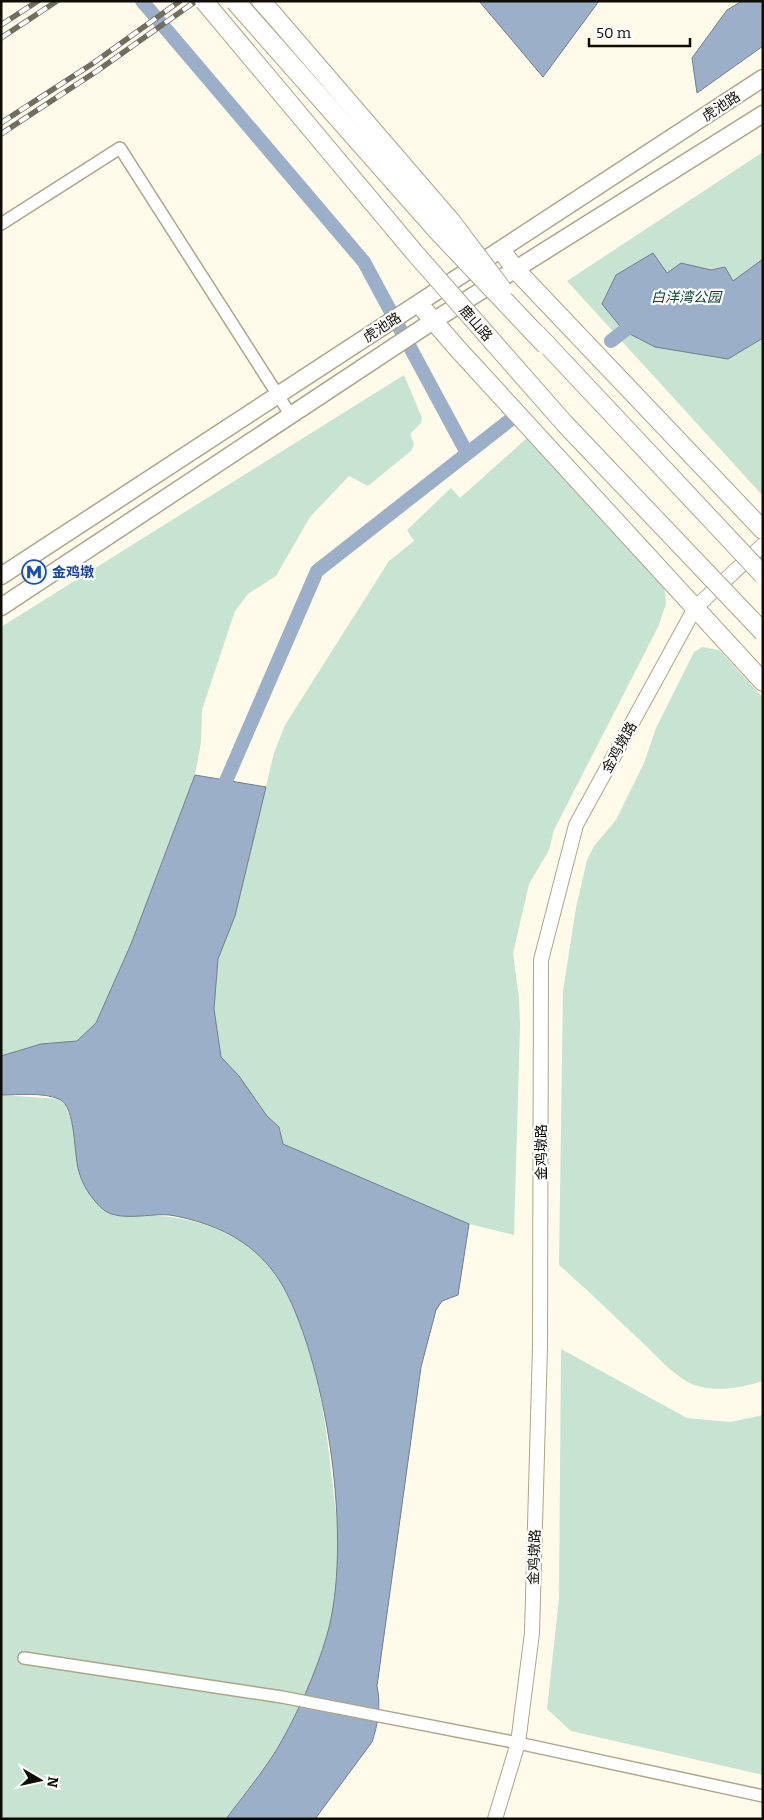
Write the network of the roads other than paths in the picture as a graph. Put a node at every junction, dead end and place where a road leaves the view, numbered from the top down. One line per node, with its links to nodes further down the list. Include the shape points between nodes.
1 (204, 1): 20 (main road, 鹿山路, bridge, via 414,252 565,424)
2 (234, 1): 11 (highway, bridge, via 438,231)
3 (261, 1): 11 (main road, bridge, via 451,221)
4 (763, 78): 7 (main road, 虎池路)
5 (763, 114): 8 (main road, 虎池路)
6 (1, 224): 12 (street, via 120,148)
7 (502, 251): 8 (main road); 9 (main road, 虎池路)
8 (515, 269): 10 (main road, 虎池路); 14 (main road)
9 (411, 308): 10 (main road); 12 (main road, 虎池路)
10 (433, 321): 13 (main road, 虎池路); 19 (main road)
11 (546, 346): 16 (main road, bridge)
12 (278, 394): 13 (street); 17 (main road, 虎池路)
13 (290, 414): 18 (main road, 虎池路)
14 (763, 530)
15 (763, 545): 19 (street, 金鸡墩路)
16 (763, 575)
17 (1, 576)
18 (1, 607)
19 (695, 608): 21 (main road); 23 (street, 金鸡墩路, via 576,825 542,960 540,1346 532,1633)
20 (763, 632)
21 (763, 682)
22 (24, 1658): 23 (street, via 282,1696)
23 (518, 1743): 24 (street); 25 (street, 金鸡墩路)
24 (763, 1796)
25 (495, 1819)

